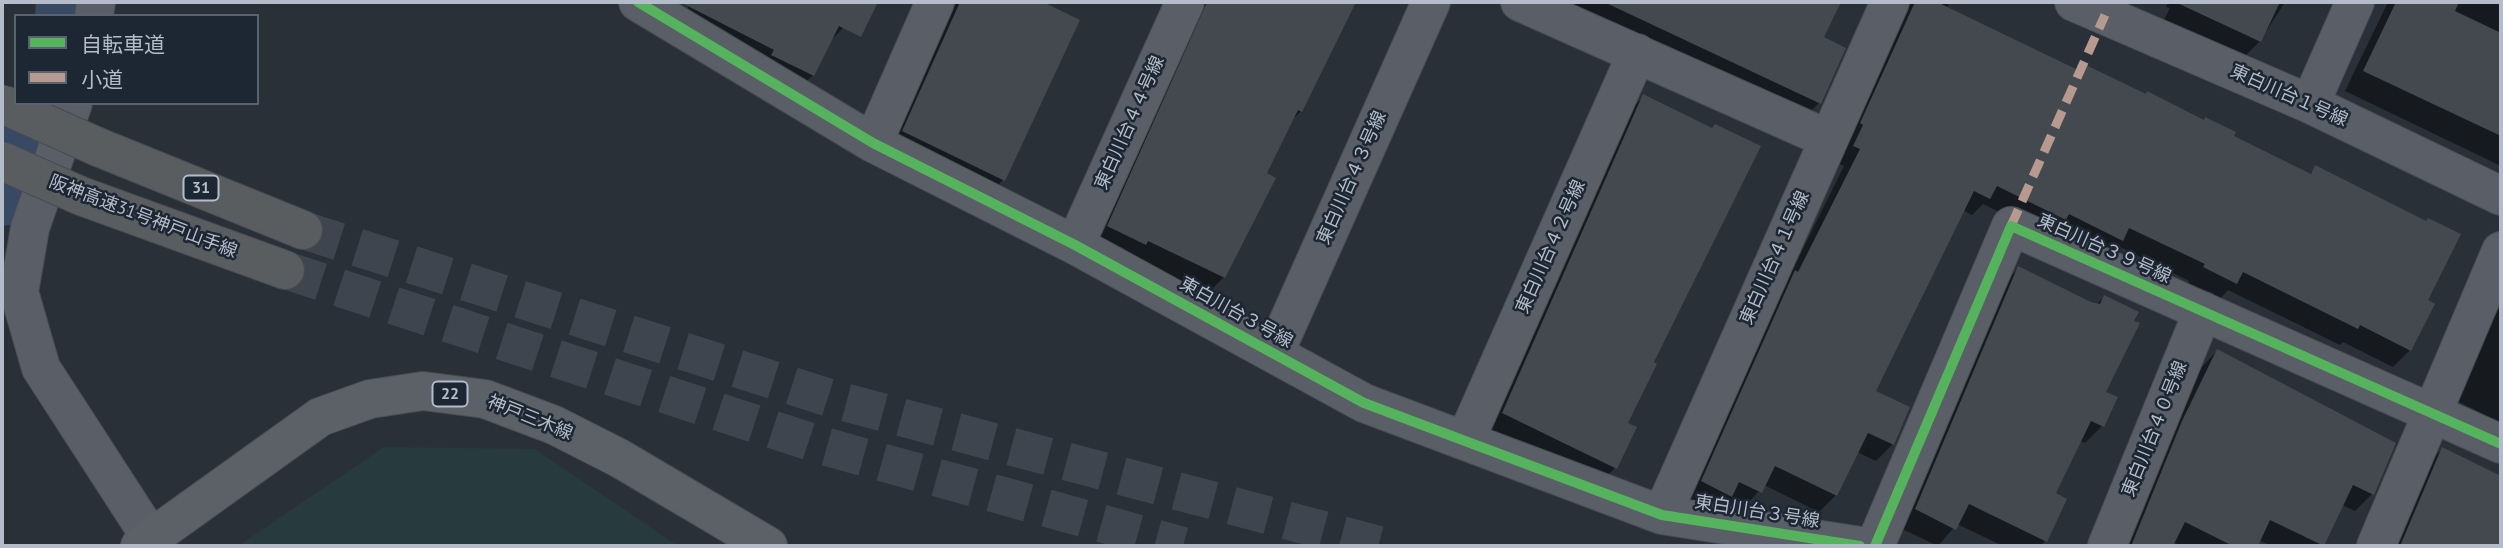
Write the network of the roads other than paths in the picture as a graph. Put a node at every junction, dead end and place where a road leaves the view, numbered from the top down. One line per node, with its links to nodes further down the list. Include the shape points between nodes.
1 (638, 2): 9 (street, 東白川台３号線)
2 (935, 2): 16 (street)
3 (1185, 2): 20 (street, 東白川台４４号線)
4 (1431, 2): 24 (street, 東白川台４３号線)
5 (1520, 2): 10 (street)
6 (1890, 2): 15 (street, 東白川台４１号線)
7 (2074, 2): 11 (street, 東白川台１号線)
8 (2356, 2): 11 (street)
9 (678, 13): 16 (street, 東白川台３号線)
10 (1637, 53): 15 (street); 26 (street, 東白川台４２号線)
11 (2310, 104): 18 (street, 東白川台１号線)
12 (20, 105): 19 (highway, 31, bridge, via 98,147)
13 (36, 105): 14 (street)
14 (70, 112): 29 (street, via 30,229 19,292 41,368)
15 (1828, 139): 28 (street, 東白川台４１号線)
16 (873, 143): 20 (street, 東白川台３号線)
17 (2, 160): 22 (highway, 阪神高速31号神戸山手線, bridge, via 81,196)
18 (2501, 196)
19 (303, 230)
20 (1075, 245): 24 (street, 東白川台３号線)
21 (2501, 251): 25 (street)
22 (285, 270)
23 (2203, 312): 25 (street, 東白川台３９号線); 32 (street, 東白川台３９号線, via 2011,226); 33 (street, 東白川台４０号線)
24 (1274, 354): 26 (street, 東白川台３号線, via 1364,403)
25 (2430, 413): 27 (street, 東白川台３９号線); 34 (street)
26 (1465, 441): 28 (street, 東白川台３号線)
27 (2501, 444)
28 (1662, 515): 31 (street, 東白川台３号線)
29 (145, 542): 30 (main road, 神戸三木線 / 22, via 320,418 370,400 423,391 485,399 554,425)
30 (768, 546)
31 (1860, 546)
32 (1874, 546)
33 (2107, 546)
34 (2376, 546)

